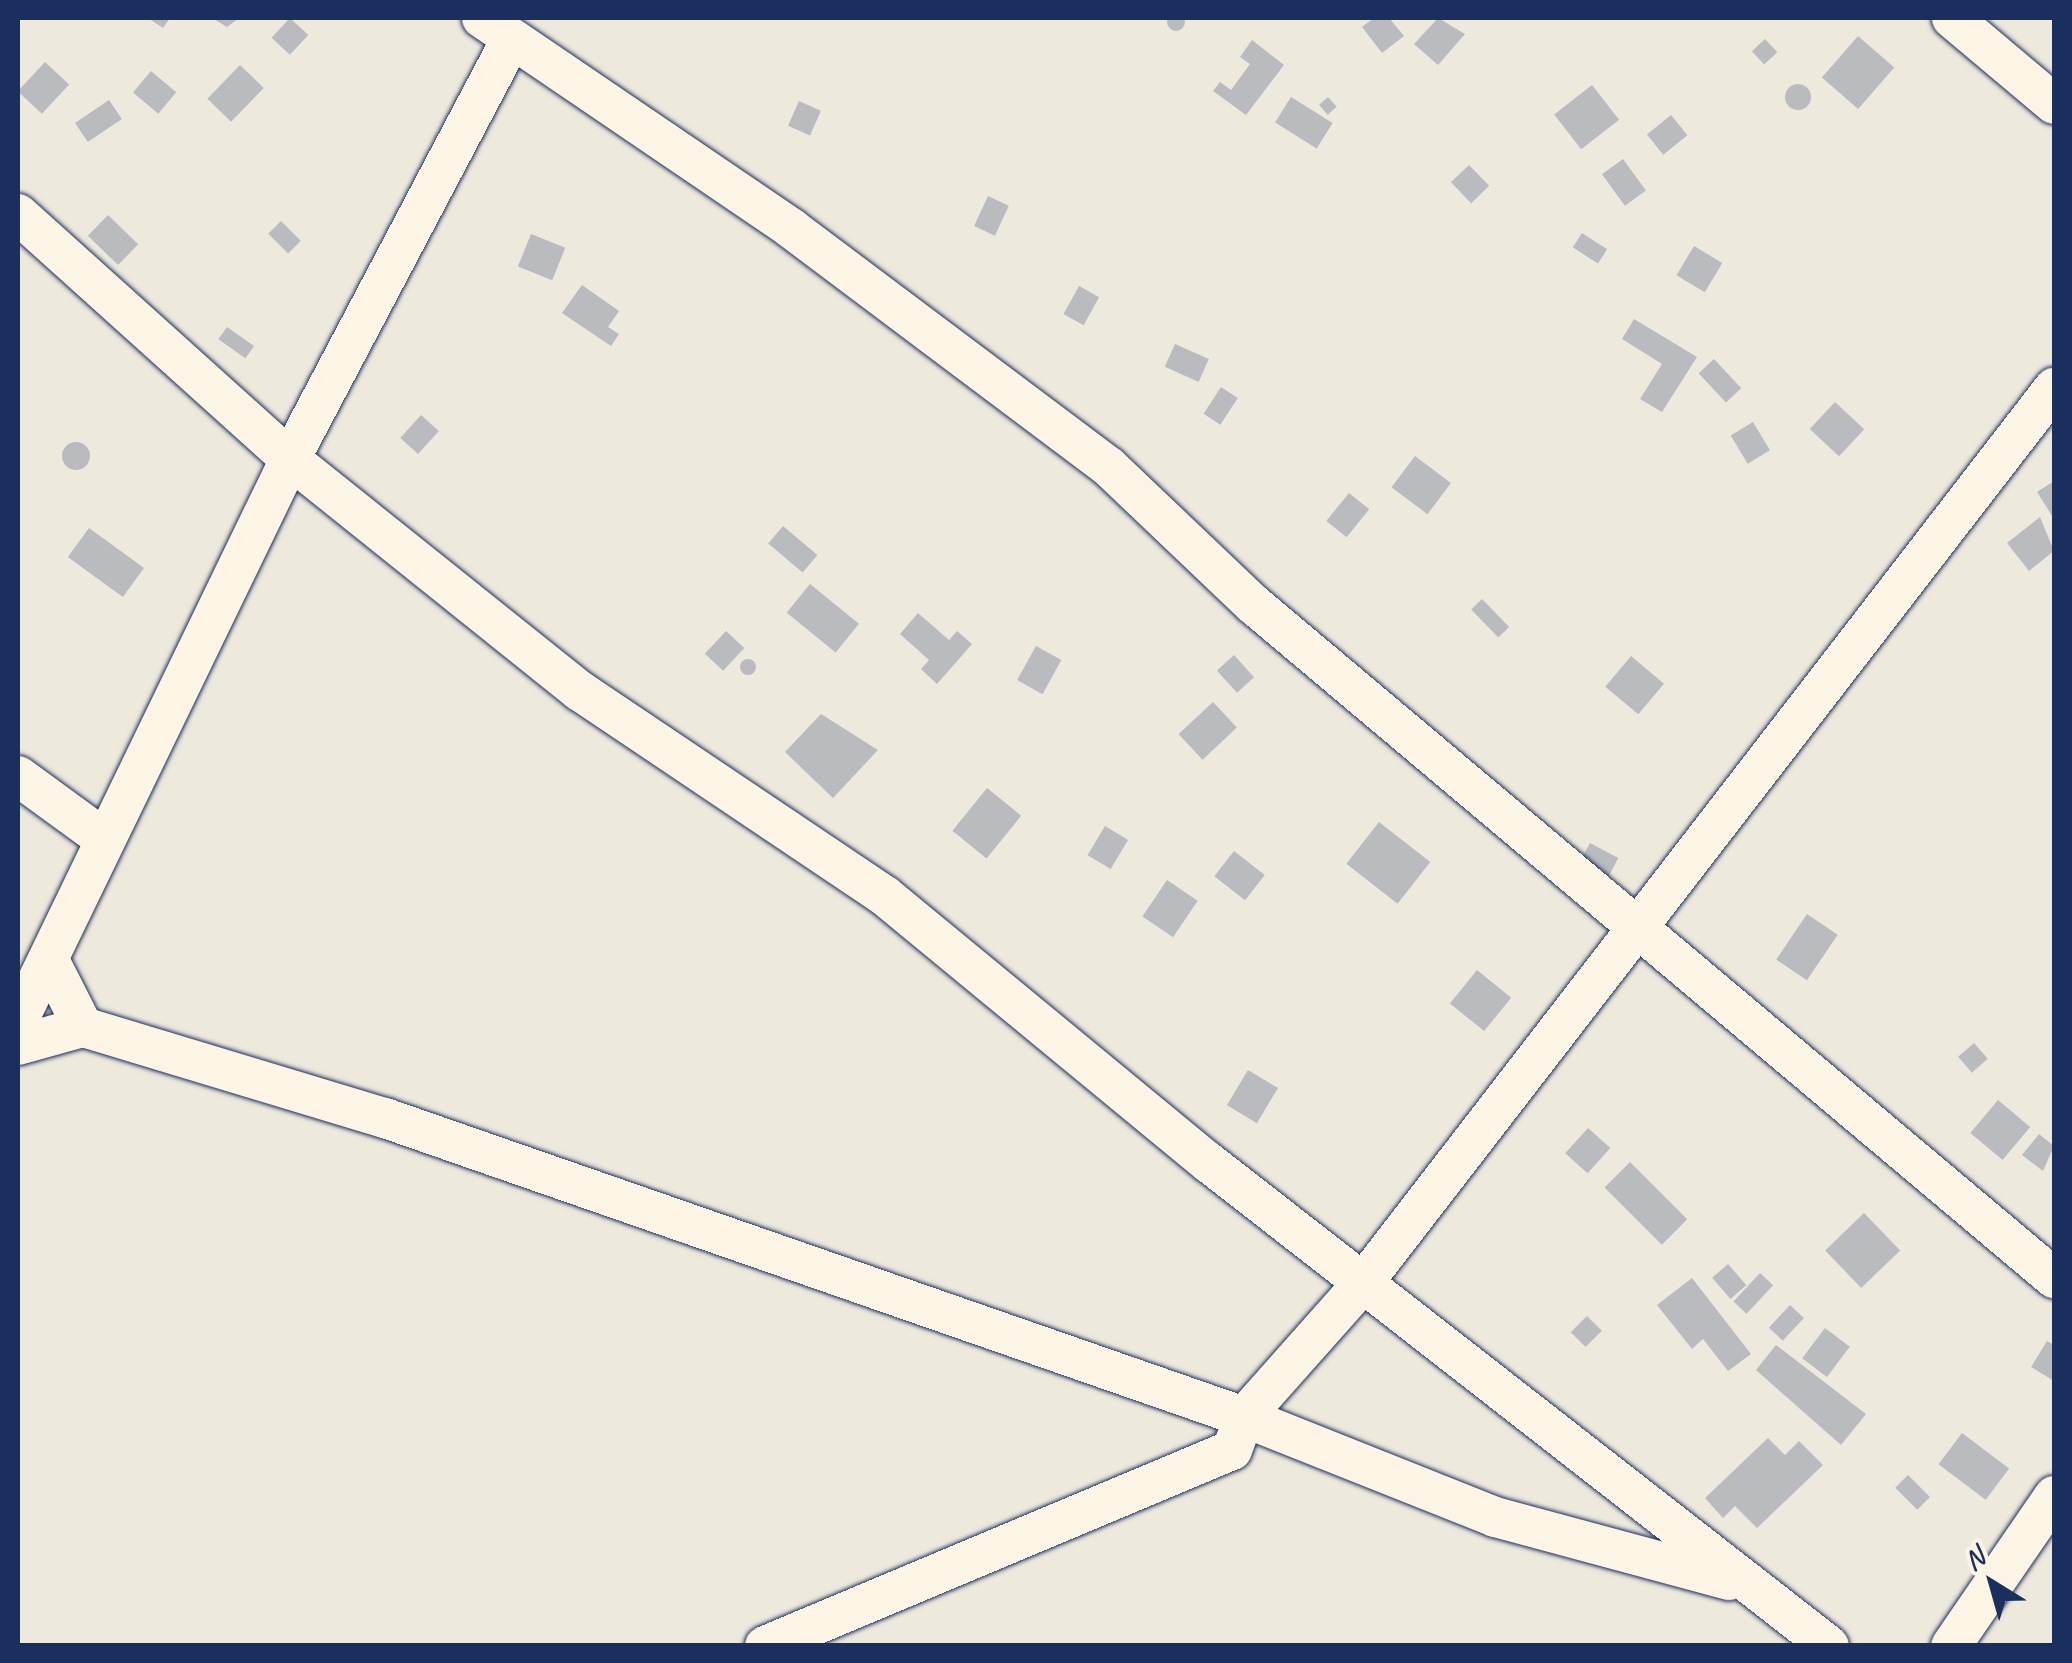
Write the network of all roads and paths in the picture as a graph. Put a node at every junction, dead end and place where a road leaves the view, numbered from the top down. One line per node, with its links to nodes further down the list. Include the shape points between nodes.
1 (1952, 18): 3 (street)
2 (496, 29): 6 (street); 9 (street, via 792,229 1108,467 1253,604)
3 (2054, 104)
4 (18, 214): 6 (street)
5 (2054, 388): 9 (street)
6 (290, 458): 8 (street); 15 (street, via 580,690 885,896)
7 (18, 776): 8 (street)
8 (103, 838): 10 (street)
9 (1634, 930): 14 (street); 15 (street)
10 (49, 960): 11 (street); 12 (street)
11 (18, 1021)
12 (83, 1027): 13 (street); 16 (street, via 385,1118)
13 (18, 1045)
14 (2054, 1278)
15 (1363, 1283): 16 (street); 18 (street)
16 (1244, 1417): 18 (street, via 1495,1517); 19 (street, via 1232,1450)
17 (2054, 1496): 21 (street)
18 (1746, 1584): 20 (street)
19 (765, 1646)
20 (1830, 1646)
21 (1951, 1646)

